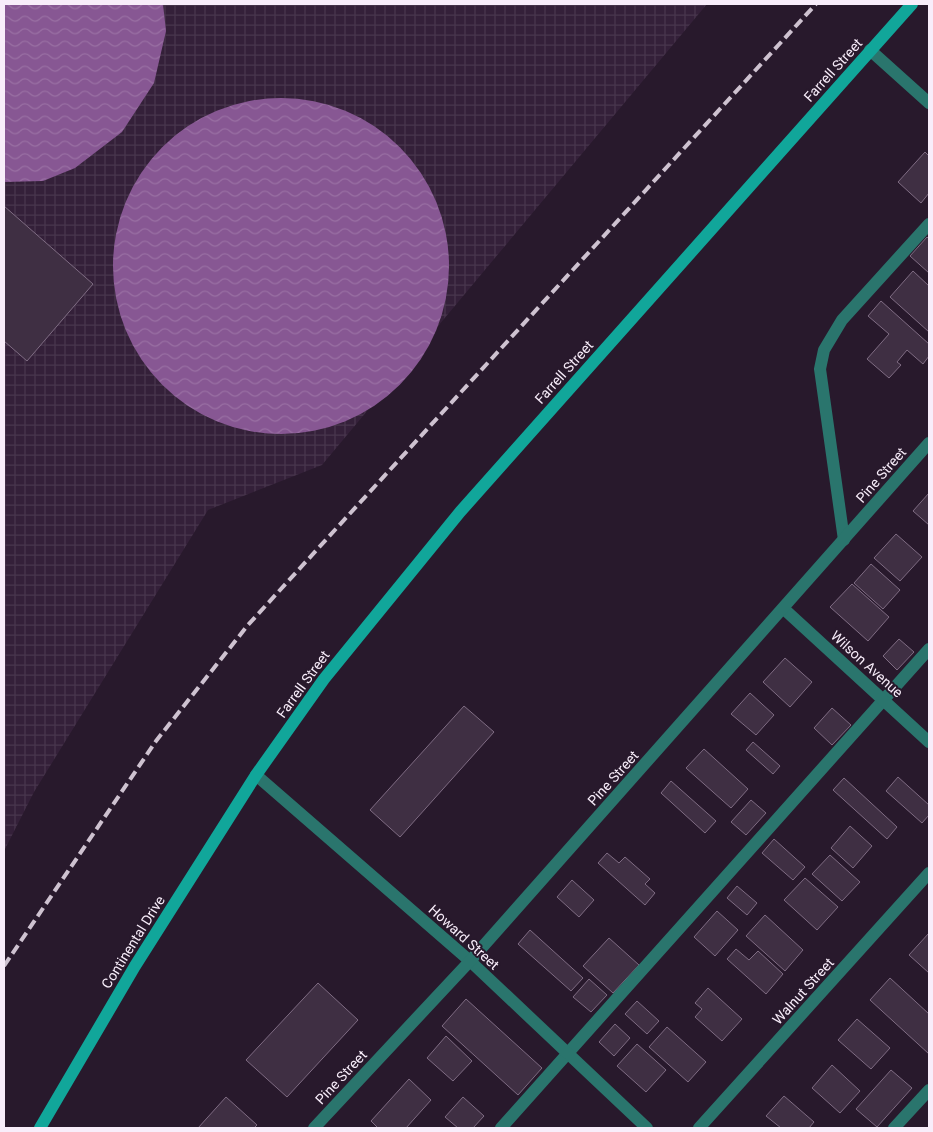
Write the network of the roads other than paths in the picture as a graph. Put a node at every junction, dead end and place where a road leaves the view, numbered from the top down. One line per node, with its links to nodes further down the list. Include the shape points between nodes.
1 (912, 4): 2 (main road, Farrell Street)
2 (870, 50): 3 (street); 11 (main road, Farrell Street, via 460,512 324,679)
3 (929, 103)
4 (929, 224): 6 (street, via 842,320 824,350 820,369)
5 (929, 443): 6 (street, Pine Street)
6 (844, 540): 7 (street, Pine Street)
7 (784, 609): 9 (street, Wilson Avenue); 13 (street, Pine Street)
8 (929, 649): 9 (street)
9 (884, 700): 10 (street, Wilson Avenue); 14 (street)
10 (929, 742)
11 (256, 775): 13 (street, Howard Street); 16 (main road, Continental Drive, via 135,966)
12 (929, 873): 20 (street, Walnut Street)
13 (470, 961): 14 (street, Howard Street); 17 (street, Pine Street)
14 (567, 1055): 18 (street); 19 (street, Howard Street)
15 (929, 1090): 21 (street)
16 (40, 1128)
17 (314, 1128)
18 (501, 1128)
19 (647, 1128)
20 (699, 1128)
21 (894, 1128)

